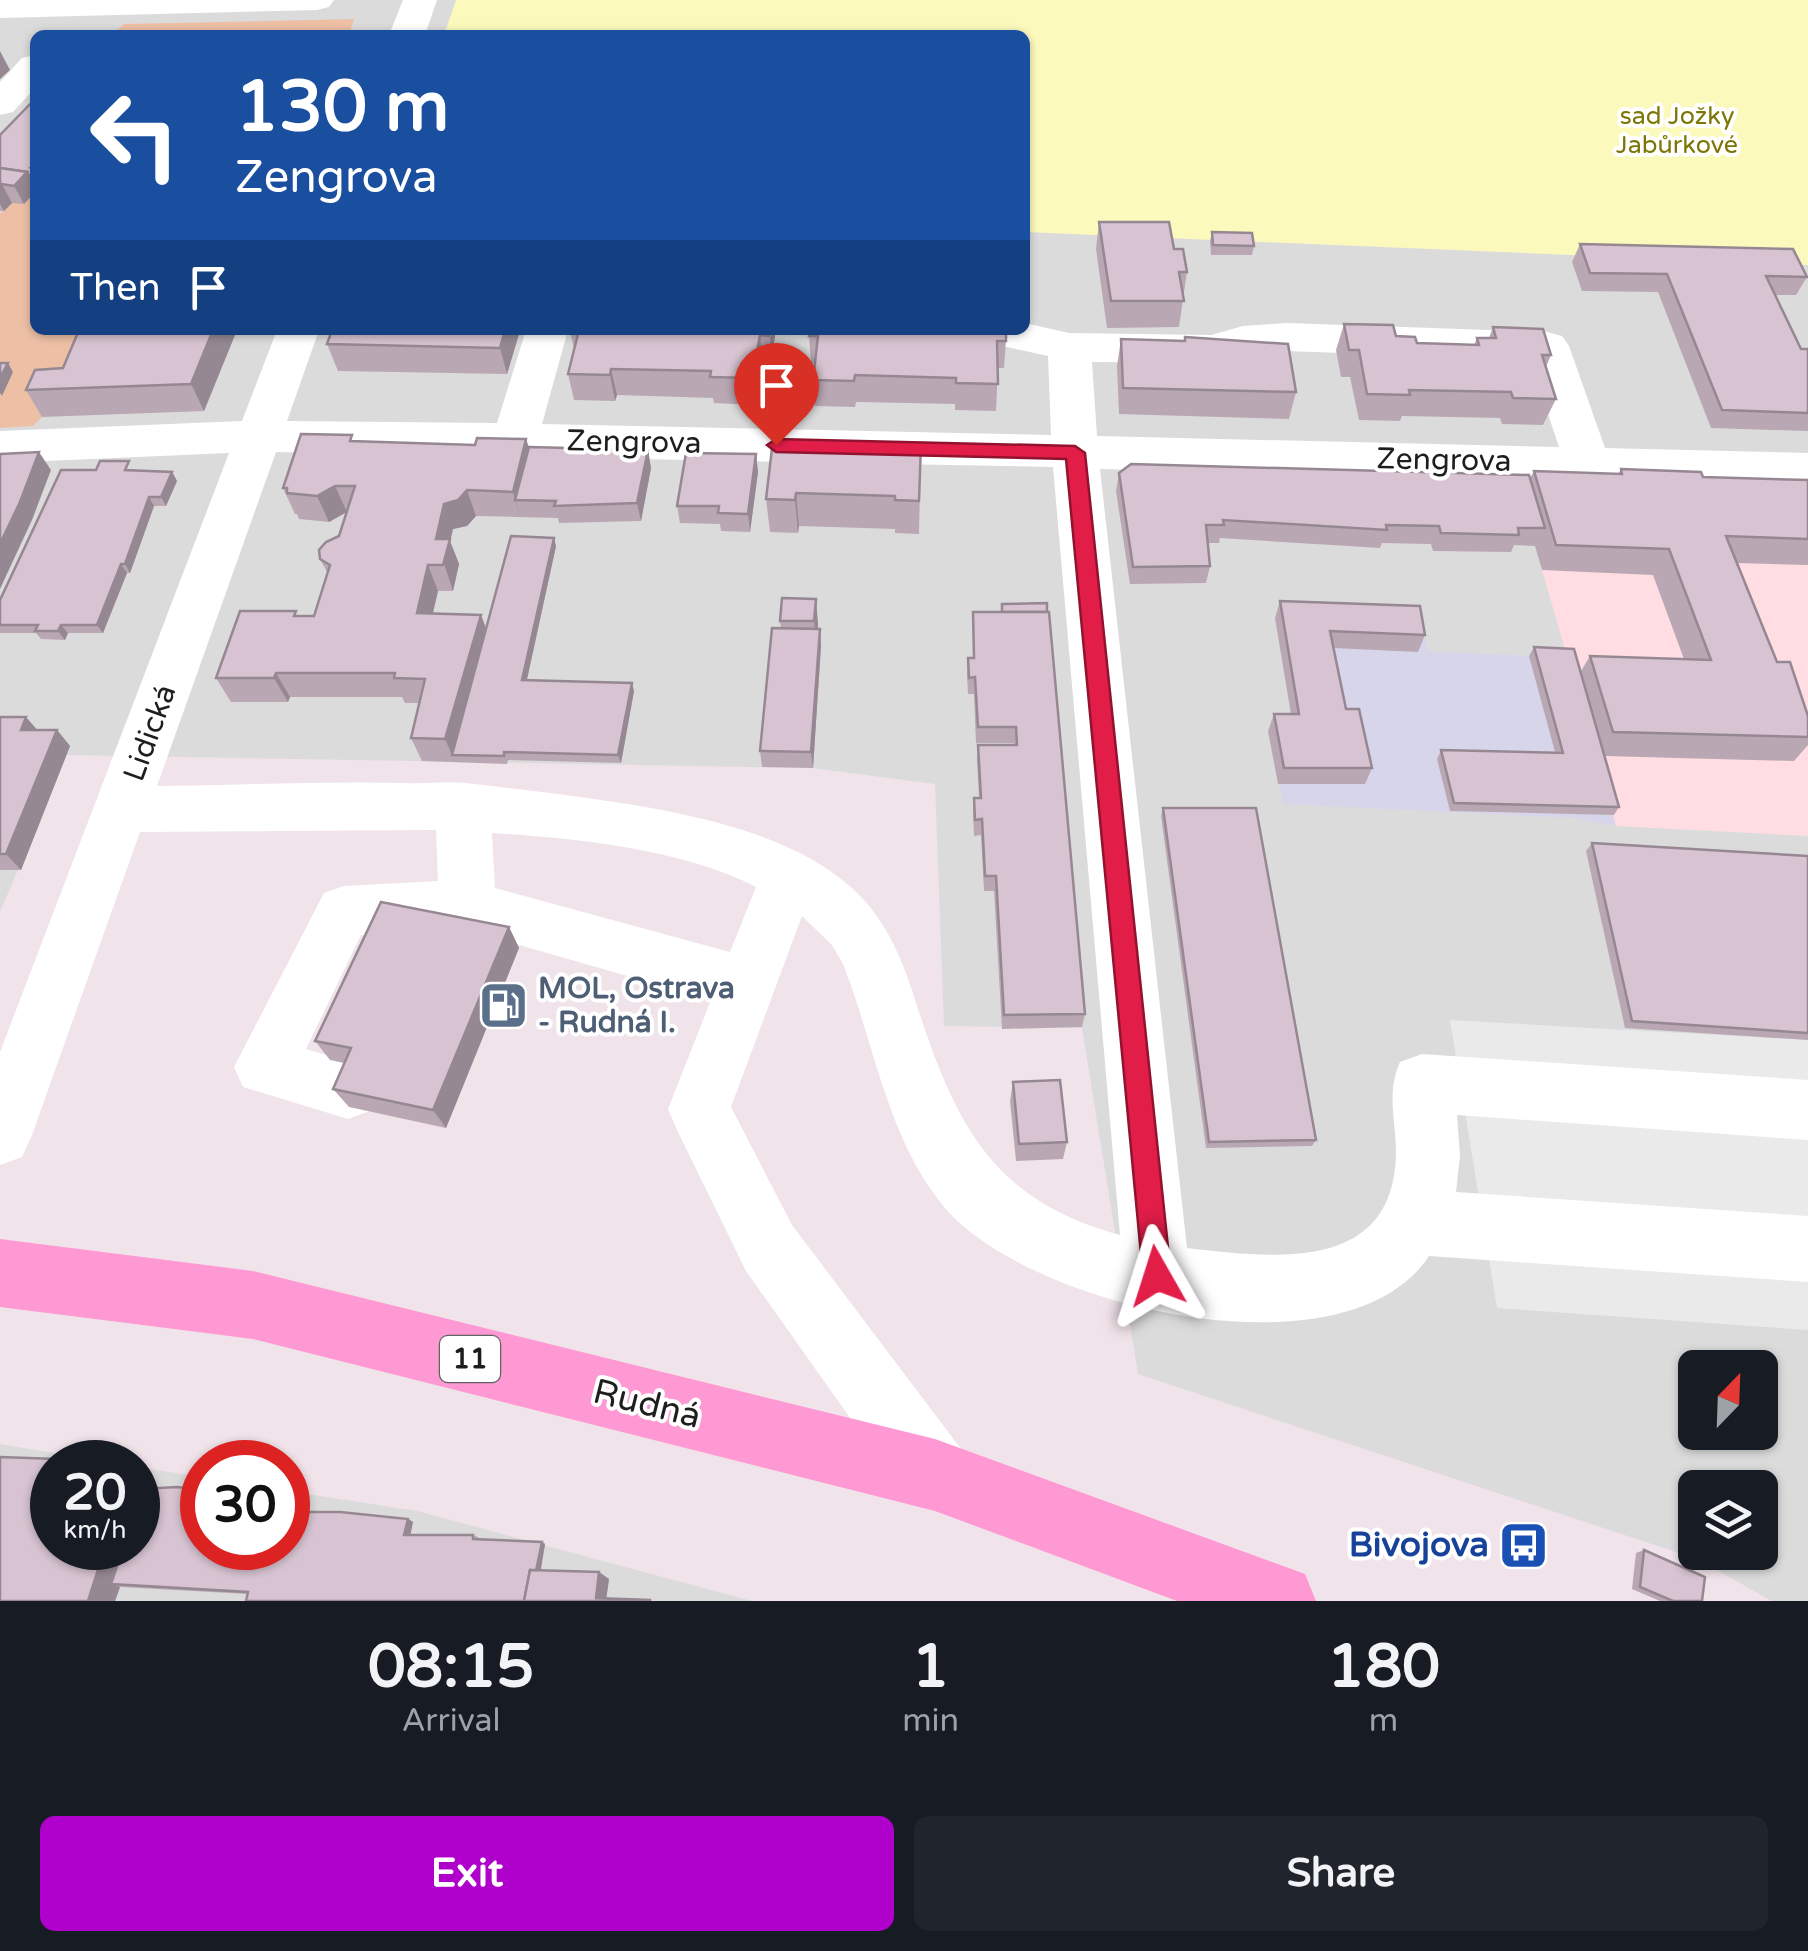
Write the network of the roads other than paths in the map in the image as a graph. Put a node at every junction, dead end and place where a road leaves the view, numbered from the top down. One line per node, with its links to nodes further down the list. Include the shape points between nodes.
1 (317, 0): 3 (street)
2 (420, 0): 6 (street)
3 (94, 2): 4 (street); 5 (street)
4 (0, 8)
5 (69, 30)
6 (410, 30)
7 (30, 71): 8 (street)
8 (0, 104)
9 (296, 335): 13 (street, Lidická)
10 (545, 335): 14 (street)
11 (1016, 335): 12 (street)
12 (1069, 347): 16 (street); 17 (street, via 1212,349 1287,338 1546,346)
13 (258, 436): 14 (street, Zengrova); 15 (street, Zengrova); 20 (street, Lidická)
14 (515, 439): 16 (street, Zengrova)
15 (0, 447)
16 (1075, 453): 17 (street, Zengrova); 31 (street)
17 (1588, 464): 18 (street, Zengrova)
18 (1808, 470)
19 (463, 805): 20 (street); 21 (street, via 585,818 700,842); 22 (street)
20 (122, 809): 24 (street, Lidická)
21 (789, 876): 23 (street); 31 (street, via 844,917 868,948 930,1124 976,1194 1029,1233 1110,1266)
22 (466, 905): 23 (street); 25 (street, via 344,911 265,1066)
23 (747, 984): 32 (street, via 699,1109 769,1248)
24 (21, 1023): 27 (street, Lidická)
25 (348, 1090)
26 (1808, 1110): 28 (street, via 1422,1083 1431,1150)
27 (0, 1135)
28 (1416, 1222): 29 (street); 31 (street, via 1377,1264 1350,1277 1275,1288)
29 (1808, 1249)
30 (0, 1273): 32 (main road, Rudná / 11, via 253,1305)
31 (1157, 1276)
32 (935, 1475): 33 (main road, Rudná / 11)
33 (1278, 1601)

